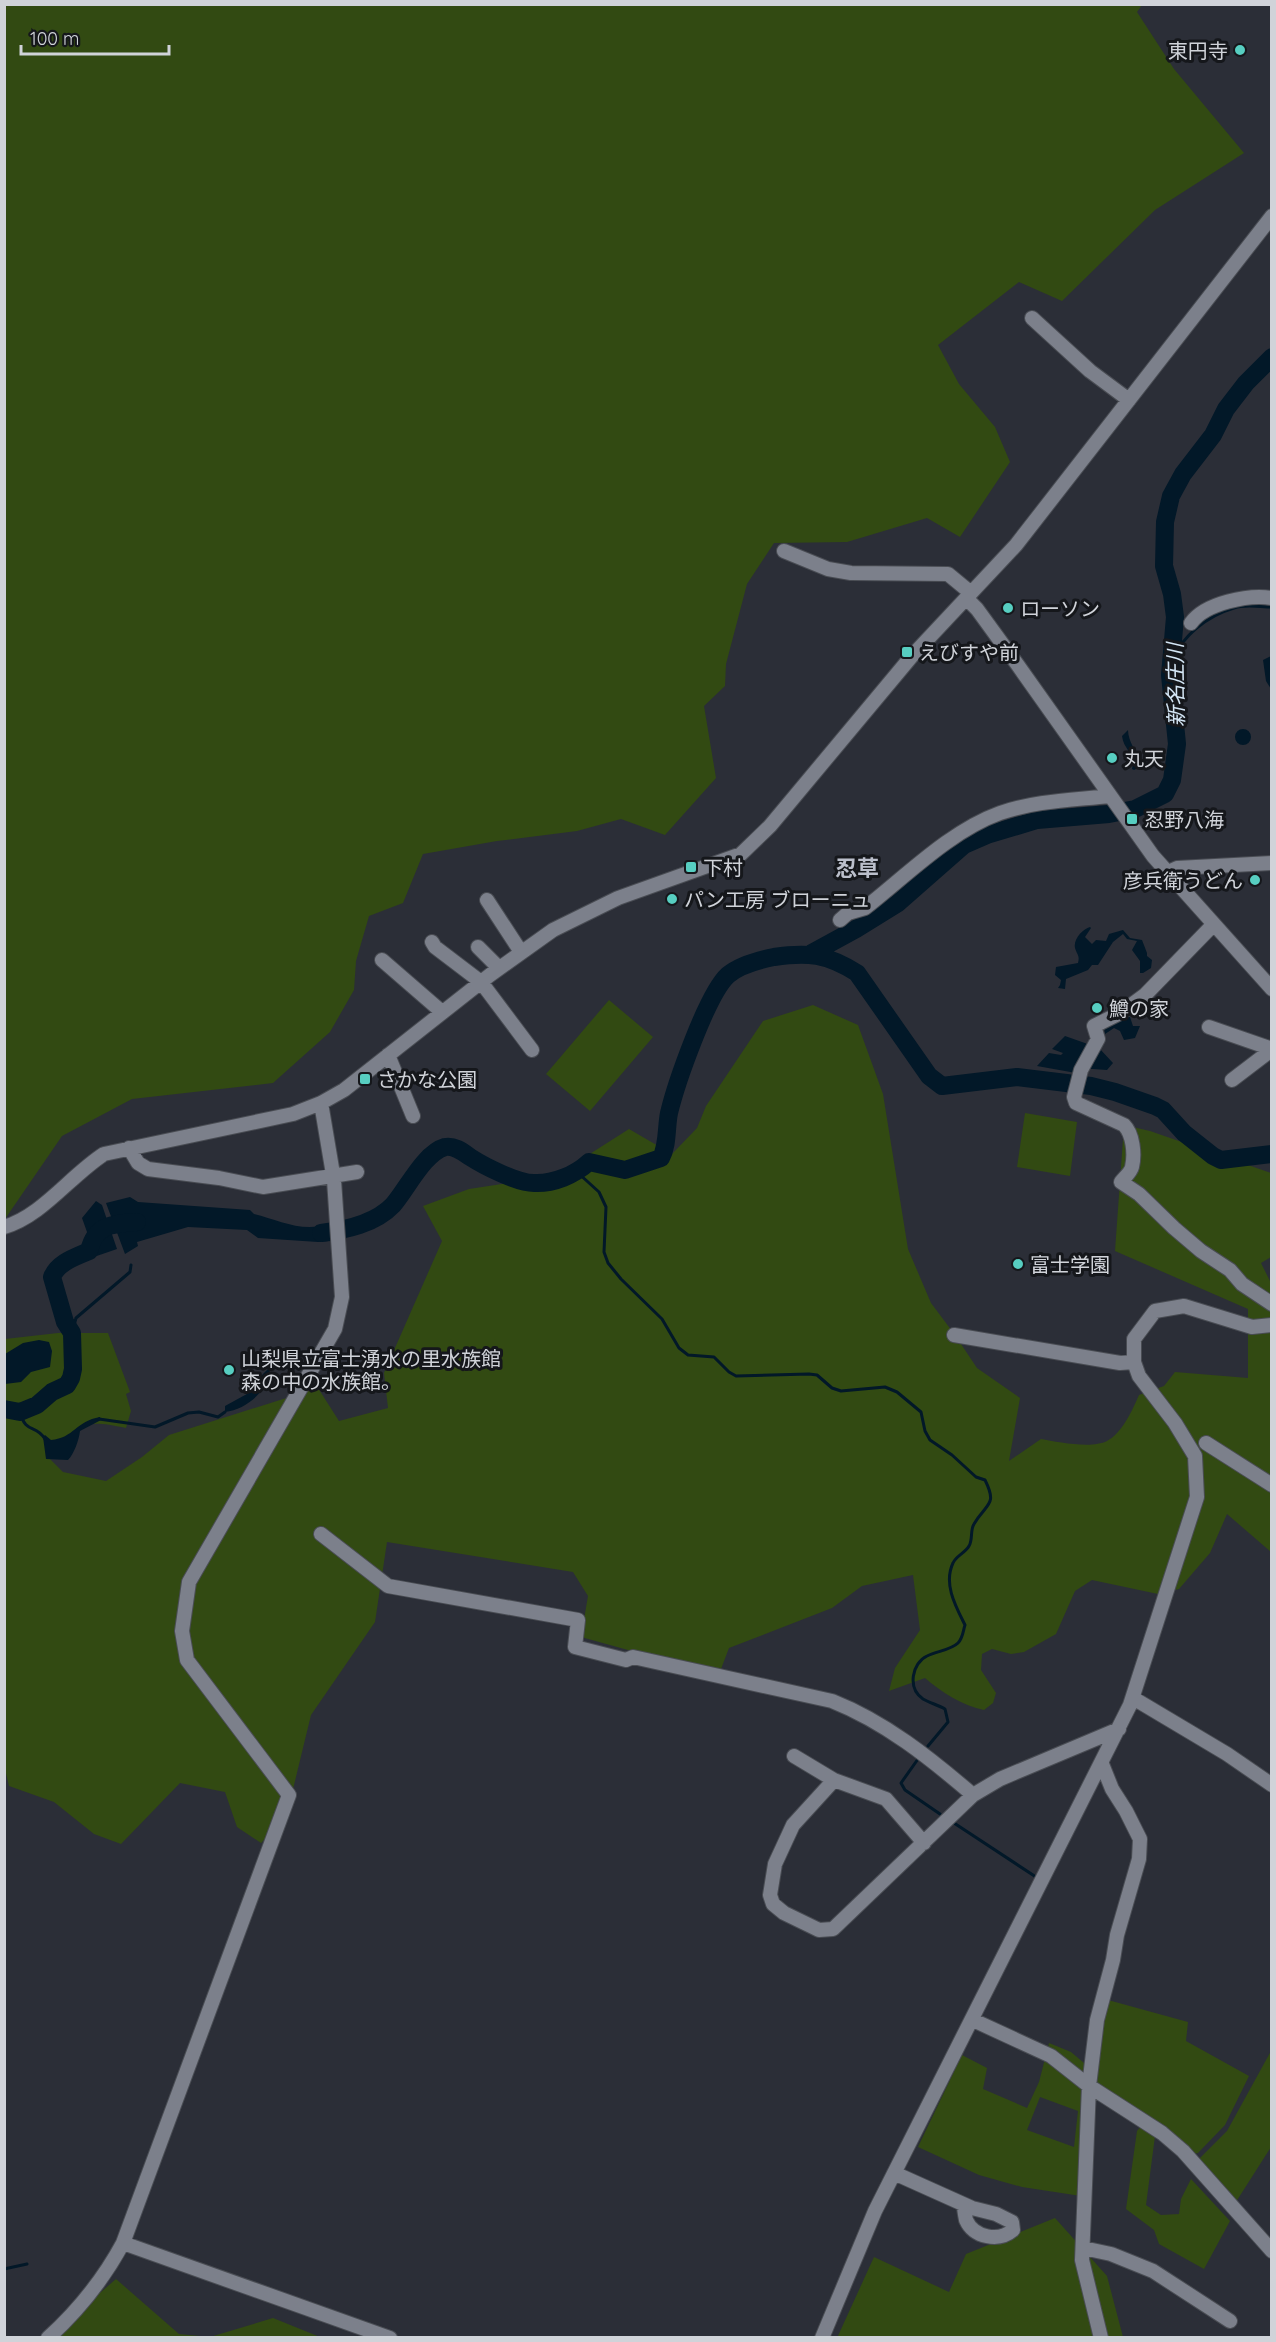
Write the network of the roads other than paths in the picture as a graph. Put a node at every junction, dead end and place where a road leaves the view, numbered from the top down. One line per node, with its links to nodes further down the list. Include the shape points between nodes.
1 (1272, 216): 3 (street)
2 (1032, 318): 3 (street, via 1090,371)
3 (1129, 400): 5 (street, via 1016,545)
4 (784, 551): 5 (street, via 828,569 851,573 948,574)
5 (968, 595): 8 (street); 16 (street, via 770,826 741,854 618,898 553,930)
6 (1272, 598): 7 (street, via 1233,600)
7 (1191, 623)
8 (1110, 797): 10 (street); 12 (street, via 1001,813 950,840 865,908)
9 (1272, 863): 10 (street, via 1177,868)
10 (1166, 873): 13 (street)
11 (487, 900): 16 (street)
12 (840, 920)
13 (1213, 925): 20 (street); 33 (street, via 1145,995 1094,1026 1098,1039 1081,1070 1074,1098 1076,1103 1129,1131 1132,1168 1121,1182 1201,1251)
14 (432, 942): 19 (street)
15 (478, 947): 18 (street)
16 (522, 952): 18 (street)
17 (382, 960): 21 (street)
18 (499, 968): 19 (street)
19 (480, 982): 21 (street); 23 (street)
20 (1272, 989)
21 (442, 1012): 25 (street)
22 (1209, 1027): 24 (street)
23 (532, 1050)
24 (1271, 1050): 26 (street)
25 (388, 1055): 27 (street); 28 (street)
26 (1232, 1080)
27 (321, 1103): 29 (street, via 293,1114); 31 (street)
28 (413, 1116)
29 (129, 1148): 31 (street, via 138,1163 148,1169 262,1187); 32 (street, via 104,1154 34,1213)
30 (357, 1172): 31 (street)
31 (334, 1177): 52 (street, via 342,1297 335,1329 189,1582 182,1631 187,1660 289,1795)
32 (4, 1227)
33 (1272, 1304)
34 (1272, 1325): 36 (street, via 1252,1327 1184,1306 1155,1311 1134,1339)
35 (954, 1335): 36 (street, via 1120,1363)
36 (1134, 1362): 40 (street, via 1138,1376 1195,1456 1197,1497)
37 (1206, 1443): 38 (street)
38 (1272, 1485)
39 (321, 1534): 46 (street, via 388,1586 578,1620 575,1647 851,1708 920,1750)
40 (1133, 1698): 41 (street); 45 (street)
41 (1119, 1729): 43 (street); 46 (street, via 1000,1779)
42 (794, 1756): 44 (street)
43 (1102, 1764): 48 (street); 49 (street, via 1140,1839 1139,1859 1097,2020)
44 (834, 1780): 47 (street, via 886,1799); 47 (street, via 793,1825 775,1864 770,1895 773,1904 784,1913 819,1930 834,1929)
45 (1272, 1785)
46 (972, 1795): 47 (street)
47 (924, 1843)
48 (973, 2020): 49 (street, via 1051,2056); 50 (street)
49 (1089, 2086): 53 (street); 54 (street, via 1172,2141)
50 (894, 2173): 51 (street); 58 (street)
51 (963, 2205)
52 (123, 2242): 56 (street, via 107,2273 85,2302); 57 (street)
53 (1083, 2248): 55 (street, via 1111,2254 1153,2271); 59 (street, via 1082,2260)
54 (1272, 2251)
55 (1230, 2321)
56 (48, 2337)
57 (390, 2337)
58 (822, 2337)
59 (1101, 2337)

